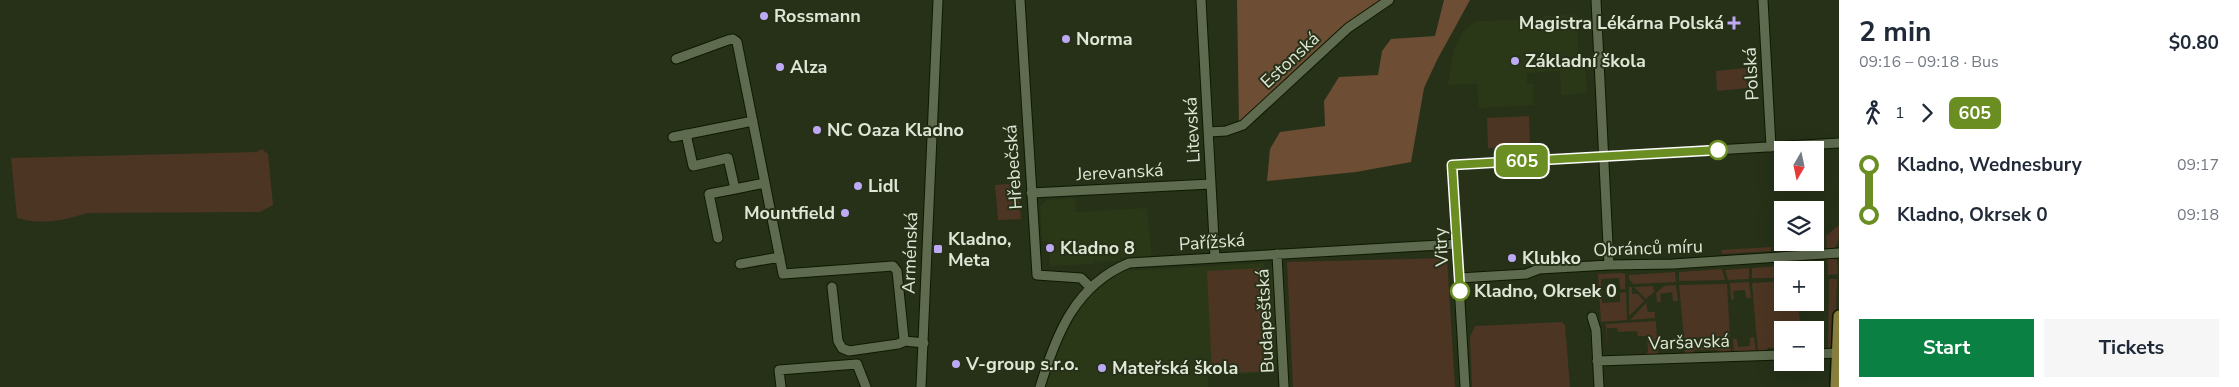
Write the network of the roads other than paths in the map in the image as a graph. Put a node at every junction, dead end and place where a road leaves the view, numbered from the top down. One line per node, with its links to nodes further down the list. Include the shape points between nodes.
1 (938, 0): 33 (street, Arménská)
2 (1020, 0): 18 (street, Hřebečská)
3 (1201, 0): 9 (street, Litevská)
4 (1389, 0): 9 (street, Estonská, via 1348,28 1243,125 1226,131)
5 (1596, 0): 14 (street)
6 (1763, 0): 13 (street, Polská)
7 (676, 59): 8 (street, via 728,40 737,42)
8 (752, 121): 10 (street); 15 (street)
9 (1208, 132): 16 (street, Litevská)
10 (686, 134): 11 (street); 17 (street, via 693,166 728,158)
11 (673, 137)
12 (1839, 143): 13 (street)
13 (1771, 147): 14 (street)
14 (1604, 155): 20 (street, Vitry, via 1452,165); 26 (street)
15 (765, 183): 17 (street); 23 (street)
16 (1211, 184): 18 (street, Jerevanská); 24 (street, Litevská)
17 (735, 189): 19 (street, via 709,194)
18 (1031, 193): 29 (street, Hřebečská, via 1037,275 1081,278)
19 (718, 238)
20 (1457, 244): 21 (street, Pařížská); 27 (street, Vitry)
21 (1278, 254): 24 (street, Pařížská); 42 (street, Budapešťská)
22 (1839, 254): 26 (street, Obránců míru)
23 (780, 257): 25 (street); 32 (street, via 783,274 893,266 897,271)
24 (1215, 258): 29 (street, Pařížská, via 1129,264 1111,271)
25 (740, 264)
26 (1609, 265): 27 (street, Obránců míru)
27 (1459, 278): 43 (street, Vitry)
28 (832, 287): 32 (street, via 838,341 842,348 849,351)
29 (1090, 287): 41 (street, Pařížská, via 1051,349)
30 (1839, 316): 34 (main road)
31 (1592, 317): 37 (street, via 1596,330)
32 (905, 342): 33 (street)
33 (924, 343): 40 (street, Arménská)
34 (1837, 353): 35 (street); 45 (main road)
35 (1824, 354)
36 (1774, 355): 37 (street, Varšavská)
37 (1597, 361): 44 (street)
38 (781, 387): 39 (street, via 779,370 857,364)
39 (866, 387)
40 (921, 387)
41 (1040, 387)
42 (1284, 387)
43 (1465, 387)
44 (1599, 387)
45 (1836, 387)

